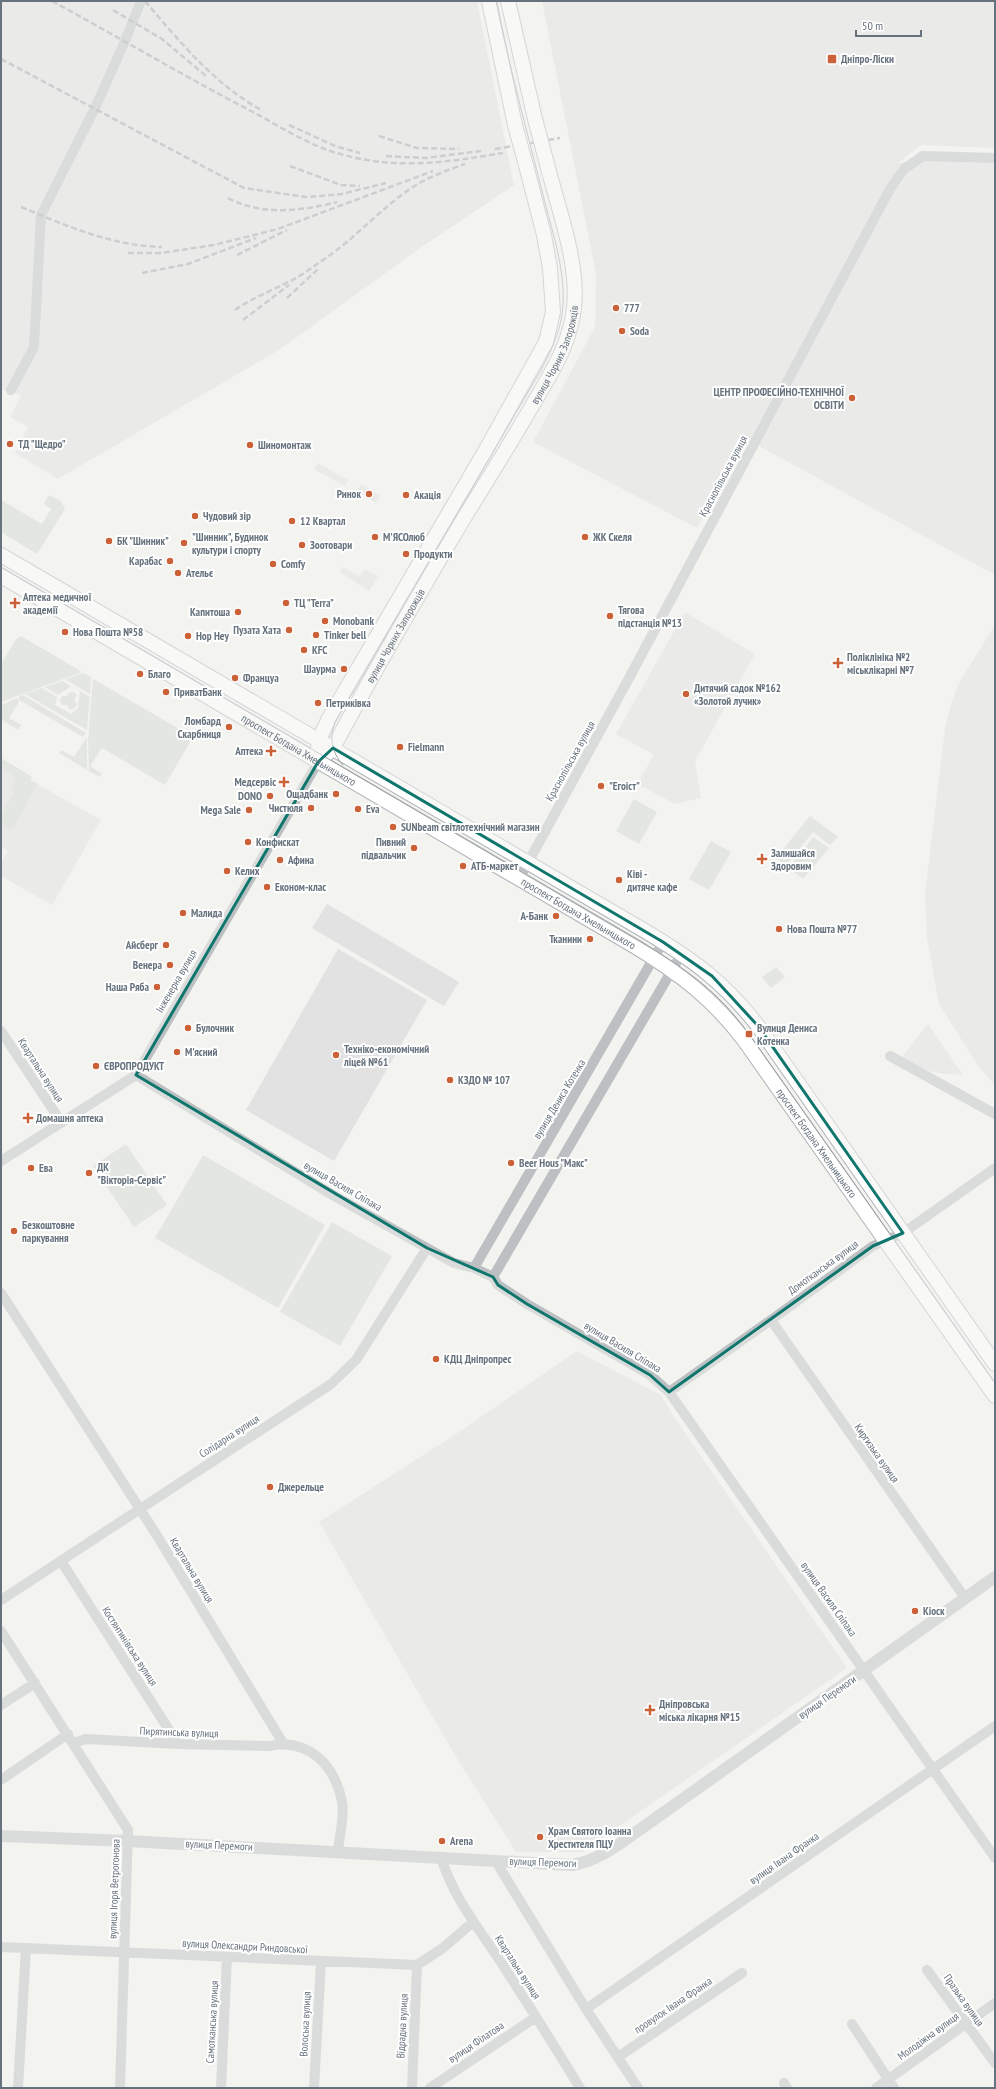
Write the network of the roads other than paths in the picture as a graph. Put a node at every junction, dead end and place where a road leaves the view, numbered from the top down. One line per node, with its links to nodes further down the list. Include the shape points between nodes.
1 (141, 1): 5 (street, via 95,108 41,215 34,347)
2 (508, 1): 9 (main road, вулиця Чорних Запорожців, bridge, via 535,120 571,258 575,288 574,309 567,341 547,382)
3 (487, 4): 8 (main road, вулиця Чорних Запорожців, bridge, via 544,235 550,268 553,312 547,338 530,374)
4 (995, 158): 15 (street, Краснопільська вулиця, via 923,156 904,168 890,189)
5 (11, 390)
6 (6, 557): 7 (street); 10 (main road, проспект Богдана Хмельницького)
7 (1, 576): 11 (main road, проспект Богдана Хмельницького)
8 (376, 638): 9 (main road); 12 (main road, вулиця Чорних Запорожців)
9 (390, 647): 13 (main road, вулиця Чорних Запорожців)
10 (194, 667): 11 (main road); 12 (main road, проспект Богдана Хмельницького)
11 (185, 684): 14 (main road, проспект Богдана Хмельницького)
12 (319, 740): 13 (main road, проспект Богдана Хмельницького); 14 (main road, вулиця Чорних Запорожців)
13 (333, 748): 14 (main road, вулиця Чорних Запорожців); 15 (main road, проспект Богдана Хмельницького)
14 (318, 762): 16 (main road, проспект Богдана Хмельницького); 23 (street, Інженерна вулиця)
15 (528, 863): 16 (street, Краснопільська вулиця); 17 (main road, проспект Богдана Хмельницького)
16 (520, 879): 19 (main road, проспект Богдана Хмельницького)
17 (663, 942): 18 (main road, проспект Богдана Хмельницького); 19 (street, вулиця Дениса Котенка)
18 (682, 953): 20 (street); 28 (main road, проспект Богдана Хмельницького, via 712,976 745,1010)
19 (654, 958): 20 (main road, проспект Богдана Хмельницького); 31 (street, вулиця Дениса Котенка)
20 (672, 970): 29 (main road, проспект Богдана Хмельницького, via 705,996 732,1024); 32 (street)
21 (1, 1031): 25 (street, Квартальна вулиця)
22 (890, 1056): 24 (street)
23 (136, 1075): 25 (street, Інженерна вулиця); 30 (street, вулиця Василя Сліпака, via 270,1157)
24 (995, 1114)
25 (61, 1122): 26 (street, Інженерна вулиця)
26 (1, 1161)
27 (995, 1168): 28 (street, Домотканська вулиця)
28 (903, 1233): 29 (street, Домотканська вулиця); 35 (main road, проспект Богдана Хмельницького)
29 (885, 1240): 34 (street, Домотканська вулиця); 37 (main road, проспект Богдана Хмельницького)
30 (427, 1248): 31 (street, вулиця Василя Сліпака, via 454,1263); 38 (street, Солідарна вулиця, via 365,1348 346,1371 315,1395)
31 (474, 1268): 32 (street, вулиця Василя Сліпака)
32 (493, 1277): 36 (street, вулиця Василя Сліпака, via 498,1285 527,1304 650,1375)
33 (1, 1292): 38 (street, Квартальна вулиця)
34 (771, 1320): 36 (street, Домотканська вулиця); 41 (street, Киргизька вулиця)
35 (995, 1364)
36 (669, 1392): 44 (street, вулиця Василя Сліпака)
37 (995, 1396)
38 (139, 1509): 39 (street, Солідарна вулиця); 49 (street, Квартальна вулиця)
39 (61, 1561): 42 (street, Солідарна вулиця); 50 (street, Костянтинівська вулиця)
40 (995, 1577): 41 (street, вулиця Перемоги)
41 (965, 1598): 44 (street, вулиця Перемоги)
42 (1, 1600)
43 (1, 1631): 45 (street, вулиця Ігоря Ветрогонова)
44 (864, 1670): 51 (street, вулиця Василя Сліпака); 58 (street, вулиця Перемоги, via 589,1862 572,1865)
45 (35, 1683): 46 (street); 48 (street, вулиця Ігоря Ветрогонова)
46 (1, 1705)
47 (995, 1726): 51 (street, вулиця Івана Франка)
48 (71, 1738): 50 (street, Пирятинська вулиця); 52 (street); 54 (street, вулиця Ігоря Ветрогонова, via 128,1830)
49 (283, 1743): 50 (street, Пирятинська вулиця, via 269,1746); 55 (street, via 303,1747 324,1761 334,1776 343,1803)
50 (178, 1744)
51 (933, 1769): 57 (street, вулиця Василя Сліпака); 69 (street, вулиця Івана Франка)
52 (1, 1780)
53 (1, 1836): 54 (street, вулиця Перемоги)
54 (128, 1841): 55 (street, вулиця Перемоги); 62 (street, вулиця Ігоря Ветрогонова)
55 (338, 1852): 56 (street, вулиця Перемоги)
56 (441, 1857): 58 (street, вулиця Перемоги); 59 (street, Квартальна вулиця, via 448,1879)
57 (995, 1858)
58 (495, 1860): 69 (street)
59 (473, 1922): 65 (street, via 443,1948); 70 (street, Квартальна вулиця)
60 (1, 1947): 61 (street, вулиця Олександри Риндовської)
61 (26, 1948): 62 (street, вулиця Олександри Риндовської); 76 (street)
62 (124, 1951): 63 (street, вулиця Олександри Риндовської); 77 (street, вулиця Ігоря Ветрогонова)
63 (227, 1957): 64 (street, вулиця Олександри Риндовської); 78 (street, Самотканська вулиця)
64 (320, 1962): 65 (street, вулиця Олександри Риндовської); 79 (street, Волоська вулиця)
65 (417, 1965): 80 (street, Відрадна вулиця)
66 (928, 1970): 72 (street, Празька вулиця)
67 (742, 1973): 73 (street, провулок Івана Франка)
68 (995, 2003): 72 (street, Молодіжна вулиця)
69 (586, 2009): 73 (street)
70 (536, 2017): 81 (street, вулиця Філатова); 82 (street, Квартальна вулиця)
71 (852, 2024): 75 (street)
72 (965, 2024): 74 (street, Празька вулиця); 75 (street, Молодіжна вулиця)
73 (618, 2057): 83 (street)
74 (995, 2063)
75 (891, 2084): 84 (street, Молодіжна вулиця)
76 (18, 2088)
77 (120, 2088)
78 (221, 2088)
79 (314, 2088)
80 (412, 2088)
81 (430, 2088)
82 (580, 2088)
83 (638, 2088)
84 (876, 2088)

